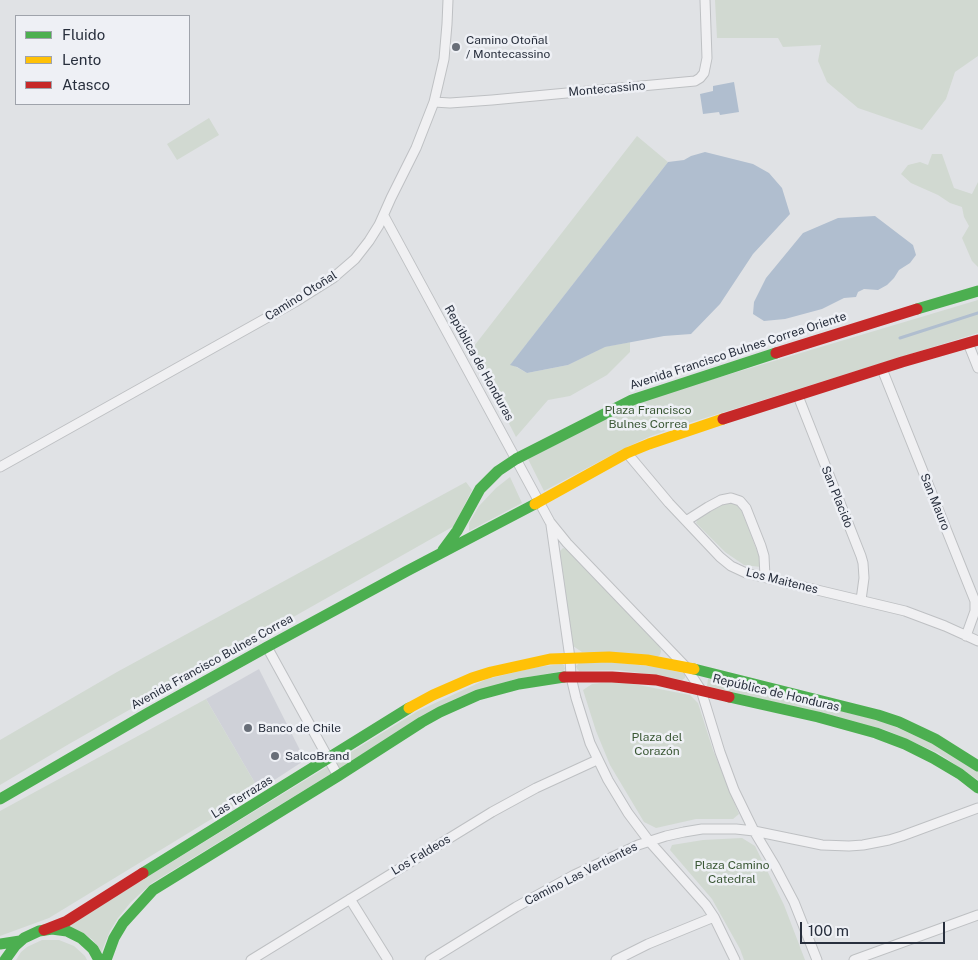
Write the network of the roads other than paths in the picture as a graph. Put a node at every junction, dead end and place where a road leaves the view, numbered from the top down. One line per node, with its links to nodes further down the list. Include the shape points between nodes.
1 (448, 0): 3 (street, Camino Otoñal, via 444,59)
2 (705, 0): 3 (street, Montecassino, via 707,58 704,73 695,81 492,100)
3 (434, 102): 4 (street, Camino Otoñal)
4 (384, 216): 11 (street, República de Honduras); 12 (street, Camino Otoñal, via 355,259 322,286)
5 (978, 290): 11 (street, Avenida Francisco Bulnes Correa Oriente, via 632,400)
6 (973, 342): 7 (street); 8 (street)
7 (978, 368)
8 (882, 369): 9 (street); 19 (street, San Mauro, via 975,601)
9 (798, 396): 10 (street); 18 (street, San Placido, via 861,556 864,578)
10 (628, 453): 13 (street); 14 (street, Los Maitenes)
11 (516, 459): 13 (street, República de Honduras); 16 (street, Avenida Francisco Bulnes Correa, via 480,489)
12 (0, 467)
13 (539, 502): 15 (street, República de Honduras); 16 (street, Avenida Francisco Bulnes Correa)
14 (686, 521): 17 (street, Los Maitenes, via 731,566); 17 (street, via 721,500 731,498 740,501 761,546)
15 (550, 522): 22 (street, República de Honduras); 23 (street, República de Honduras)
16 (440, 554): 21 (street, Avenida Francisco Bulnes Correa)
17 (764, 577): 18 (street, Los Maitenes)
18 (861, 600): 19 (street, Los Maitenes, via 923,617)
19 (966, 636): 20 (street, Los Maitenes)
20 (978, 641)
21 (267, 647): 30 (street); 35 (street, Avenida Francisco Bulnes Correa)
22 (570, 658): 23 (street, República de Honduras, via 609,657); 24 (street, República de Honduras); 25 (street, Las Terrazas, via 530,662)
23 (686, 667): 26 (street); 28 (street, República de Honduras)
24 (571, 677): 26 (street, República de Honduras, via 656,680); 27 (street, via 519,684); 31 (street)
25 (472, 678): 27 (street); 30 (street, Las Terrazas, via 433,695)
26 (701, 690): 29 (street, República de Honduras); 37 (street, via 727,771)
27 (478, 695): 33 (street, via 422,722)
28 (846, 706): 29 (street); 32 (street, República de Honduras, via 917,730)
29 (842, 723): 34 (street, República de Honduras, via 905,744 944,764)
30 (328, 760): 33 (street); 38 (street, Las Terrazas)
31 (597, 760): 39 (street); 41 (street, Los Faldeos, via 492,812)
32 (978, 766)
33 (338, 776): 40 (street)
34 (978, 788)
35 (0, 799)
36 (978, 808): 37 (street, Camino Las Vertientes, via 902,836 863,845 822,844)
37 (754, 831): 39 (street, Camino Las Vertientes, via 702,829); 55 (street, via 788,890)
38 (201, 838): 40 (street); 44 (street, Las Terrazas, via 66,921)
39 (649, 841): 43 (street); 52 (street, Camino Las Vertientes, via 544,891)
40 (211, 854): 49 (street, via 153,890 140,903 114,938)
41 (350, 899): 50 (street, Los Faldeos); 51 (street)
42 (978, 915): 56 (street)
43 (714, 917): 53 (street); 54 (street)
44 (44, 930): 45 (street, Las Terrazas); 48 (street, via 74,934 93,949)
45 (20, 941): 46 (street); 47 (street)
46 (0, 944)
47 (5, 960)
48 (99, 960)
49 (106, 960)
50 (251, 960)
51 (388, 960)
52 (430, 960)
53 (616, 960)
54 (735, 960)
55 (817, 960)
56 (854, 960)

